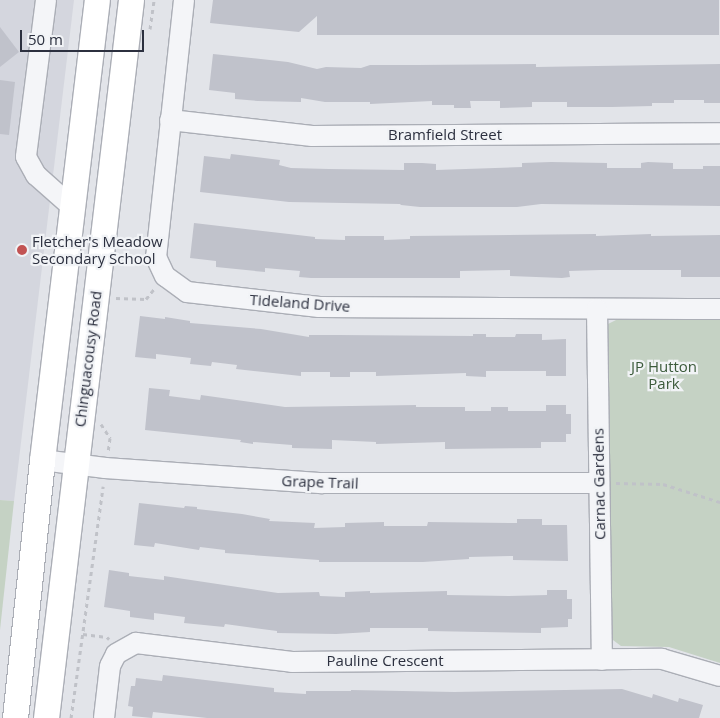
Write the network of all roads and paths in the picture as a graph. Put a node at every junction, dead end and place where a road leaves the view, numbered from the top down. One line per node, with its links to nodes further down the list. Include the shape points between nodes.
1 (46, 0): 7 (street, via 26,157 36,175)
2 (97, 0): 7 (main road)
3 (131, 0): 13 (main road, Chinguacousy Road)
4 (184, 0): 5 (street)
5 (170, 120): 6 (street, Bramfield Street, via 312,136); 8 (street, via 156,257)
6 (720, 133)
7 (72, 207): 12 (main road)
8 (164, 276): 9 (path, via 146,299); 10 (street, Tideland Drive, via 187,292 319,307)
9 (112, 298)
10 (597, 309): 11 (street, Tideland Drive); 14 (street, Carnac Gardens)
11 (720, 309)
12 (42, 460): 13 (street, Grape Trail); 19 (main road)
13 (76, 464): 14 (street, Grape Trail, via 322,483); 20 (main road, Chinguacousy Road)
14 (599, 482): 16 (path, via 663,484); 17 (street, Carnac Gardens)
15 (100, 502): 21 (path)
16 (720, 502)
17 (602, 660): 18 (street, Pauline Crescent, via 662,659); 22 (street, Pauline Crescent, via 292,662 136,643 116,654 110,666)
18 (720, 676)
19 (15, 718)
20 (46, 718)
21 (71, 718)
22 (104, 718)

